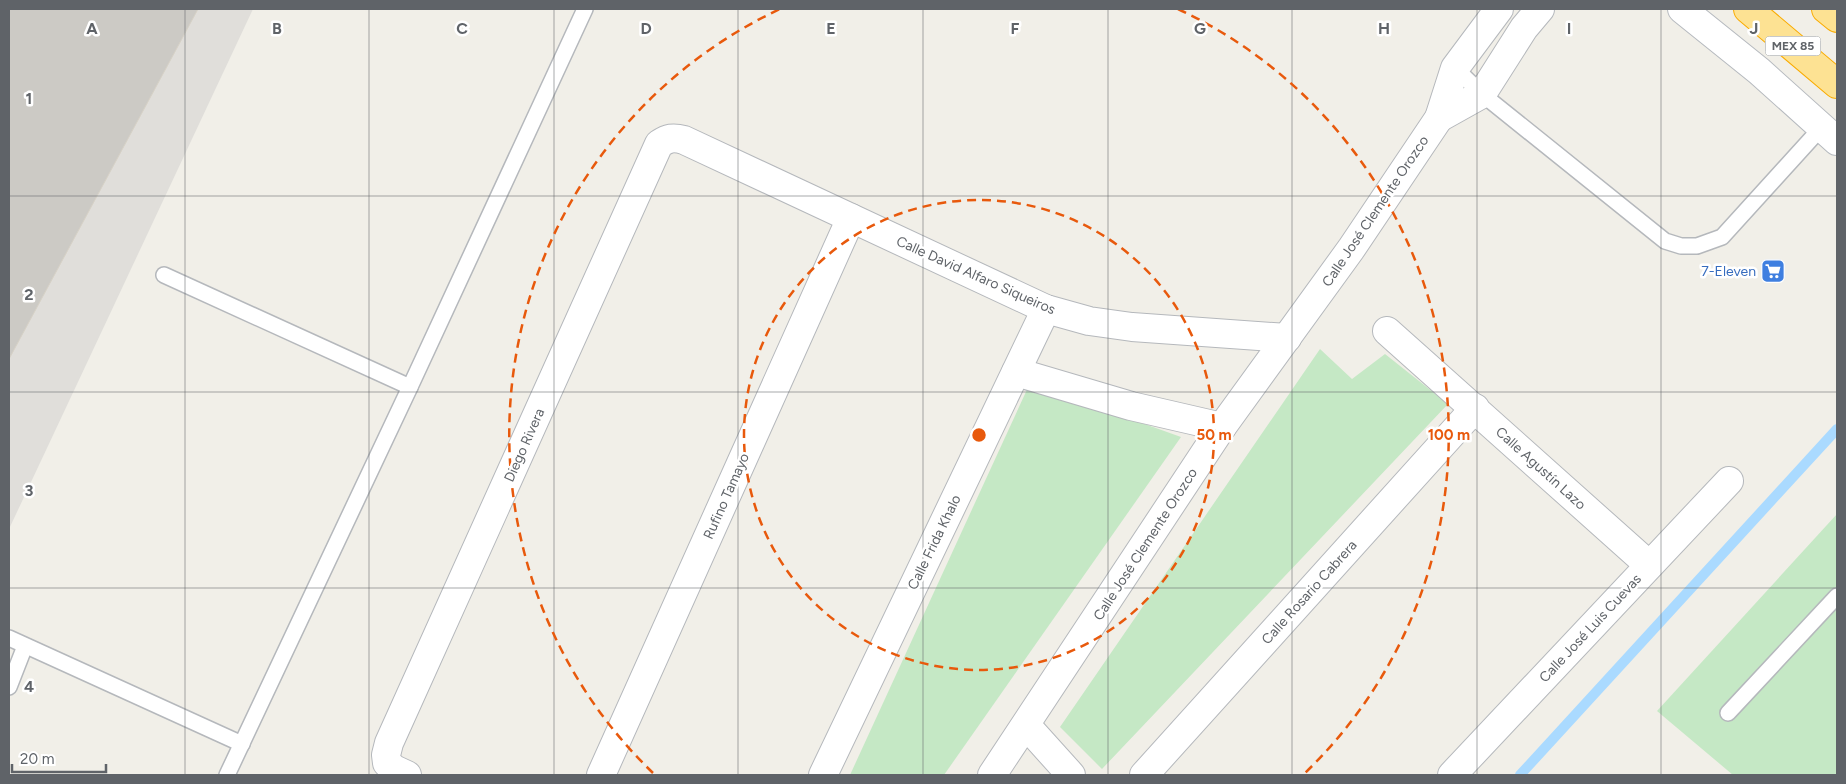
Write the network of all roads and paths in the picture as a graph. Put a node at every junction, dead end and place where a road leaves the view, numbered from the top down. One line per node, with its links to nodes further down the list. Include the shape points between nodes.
1 (586, 9): 20 (lane)
2 (1499, 9): 8 (street, Calle José Clemente Orozco)
3 (1540, 9): 10 (street, Calle José Clemente Orozco, via 1524,28)
4 (1682, 9): 12 (street, via 1759,71)
5 (1748, 9): 9 (highway, MEX 85)
6 (1826, 9): 7 (highway)
7 (1837, 18)
8 (1455, 68): 10 (lane); 11 (street, Calle José Clemente Orozco)
9 (1837, 84)
10 (1482, 94): 11 (street, Calle José Clemente Orozco); 12 (lane, via 1665,241 1681,246 1697,246 1722,237)
11 (1438, 118): 18 (street, Calle José Clemente Orozco, via 1351,249)
12 (1829, 134)
13 (684, 140): 14 (street, Calle David Alfaro Siqueiros); 32 (street, Diego Rivera, via 672,137 659,144 389,744 387,763)
14 (851, 218): 16 (street, Calle David Alfaro Siqueiros); 34 (street, Rufino Tamayo)
15 (164, 276): 20 (lane)
16 (1046, 309): 18 (street, Calle David Alfaro Siqueiros, via 1089,321 1132,327); 19 (street, Calle Frida Khalo)
17 (1388, 331): 21 (street, Calle Agustín Lazo)
18 (1286, 338): 22 (street, Calle José Clemente Orozco)
19 (1016, 372): 22 (street, via 1131,406); 35 (street, Calle Frida Khalo)
20 (410, 387): 31 (lane)
21 (1474, 408): 24 (street, Calle Agustín Lazo); 38 (street, Calle Rosario Cabrera)
22 (1222, 426): 30 (street, Calle José Clemente Orozco)
23 (1729, 481): 24 (street, Calle José Luis Cuevas)
24 (1649, 565): 39 (street, Calle José Luis Cuevas)
25 (1837, 596): 29 (lane)
26 (9, 638): 27 (lane)
27 (25, 646): 28 (lane); 31 (lane)
28 (9, 687)
29 (1728, 713)
30 (1026, 724): 36 (street, Calle José Clemente Orozco); 37 (street)
31 (242, 744): 33 (lane)
32 (400, 772)
33 (227, 775)
34 (601, 775)
35 (823, 775)
36 (992, 775)
37 (1070, 775)
38 (1144, 775)
39 (1452, 775)

